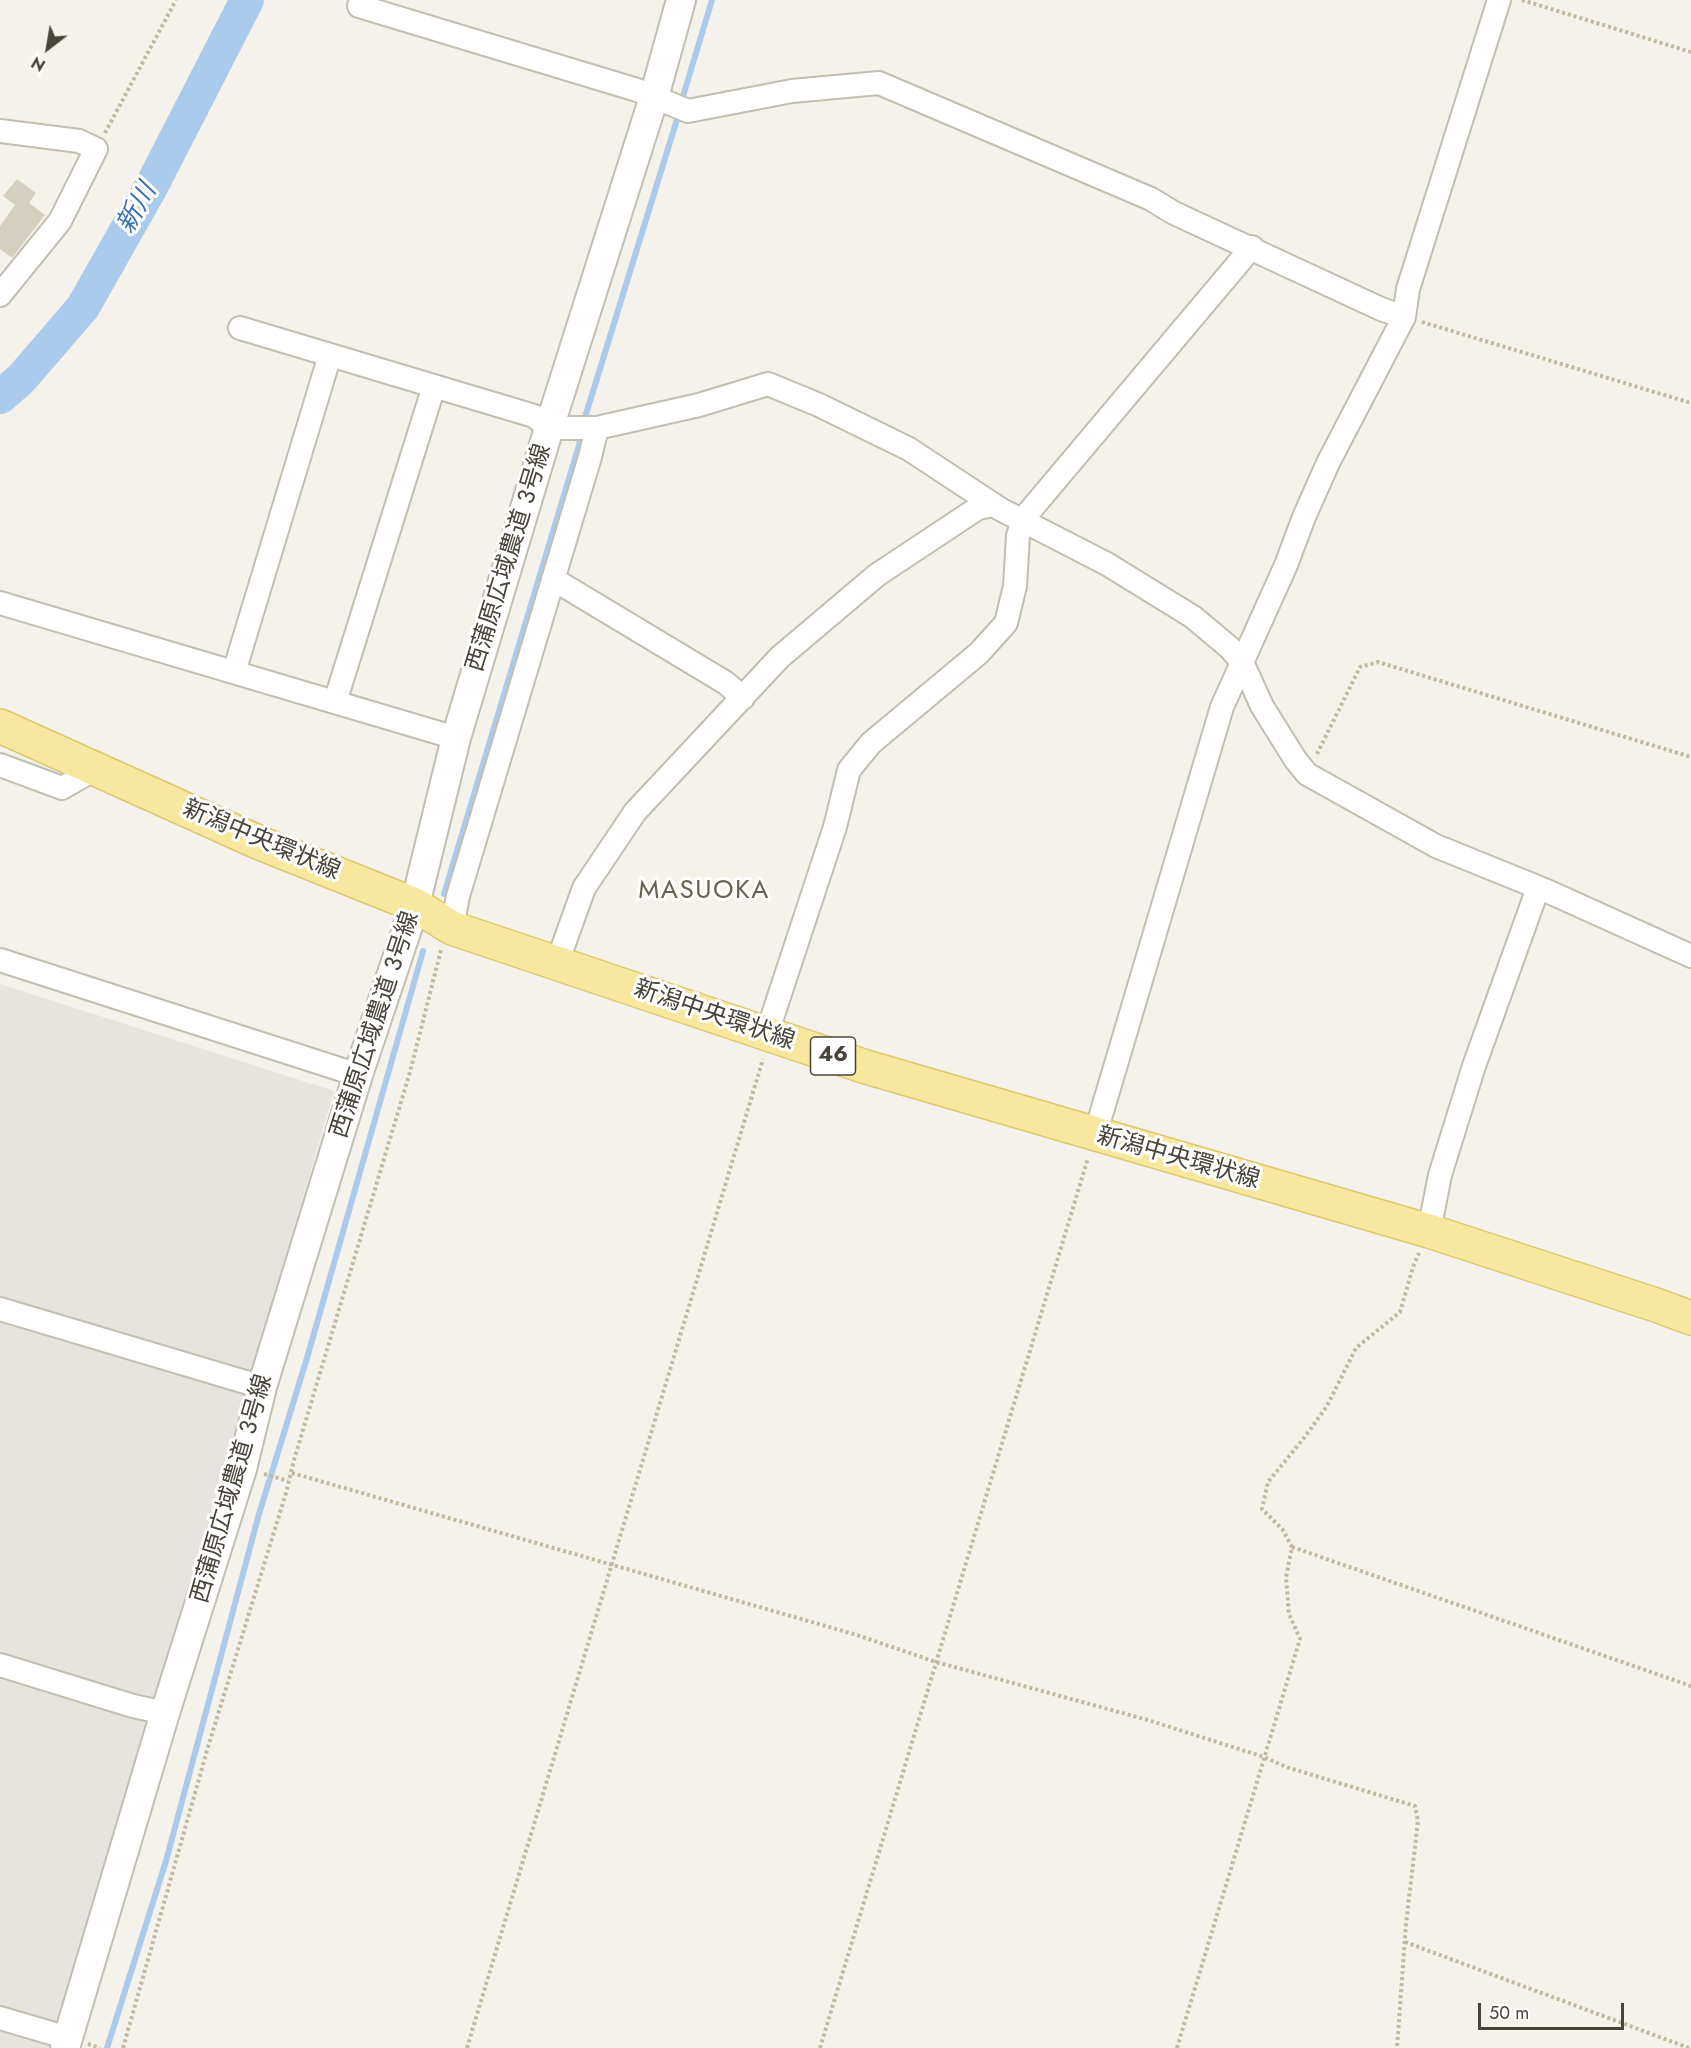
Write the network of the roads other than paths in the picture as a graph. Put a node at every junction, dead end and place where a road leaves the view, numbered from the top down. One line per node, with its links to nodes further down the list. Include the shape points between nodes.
1 (681, 0): 4 (street, 西蒲原広域農道 3号線)
2 (1499, 0): 8 (street, via 1408,289)
3 (359, 6): 4 (street)
4 (660, 100): 6 (street, via 688,111 792,91 879,83 1151,199); 12 (street, 西蒲原広域農道 3号線)
5 (0, 131): 7 (street, via 79,141 96,149 60,221)
6 (1252, 247): 8 (street); 15 (street)
7 (0, 295)
8 (1404, 317): 18 (street, via 1328,463)
9 (240, 328): 10 (street)
10 (330, 355): 11 (street); 19 (street)
11 (434, 386): 12 (street, via 534,416); 21 (street)
12 (549, 428): 13 (street); 23 (street, 西蒲原広域農道 3号線)
13 (597, 428): 14 (street, via 699,405 768,384 909,449); 16 (street)
14 (994, 505): 15 (street); 20 (street, via 978,508 877,575 780,657)
15 (1023, 519): 18 (street, via 1107,564 1193,618); 32 (street, via 1006,623 979,653 871,743 849,770)
16 (554, 579): 20 (street, via 726,683); 28 (street, via 458,896)
17 (0, 603): 19 (street)
18 (1242, 662): 26 (street, via 1262,706 1307,774 1436,846); 34 (street, via 1222,707)
19 (234, 672): 21 (street)
20 (743, 698): 31 (street, via 635,812 584,888)
21 (335, 702): 23 (street)
22 (0, 726): 25 (main road, 新潟中央環状線 / 46)
23 (456, 738): 27 (street, 西蒲原広域農道 3号線)
24 (0, 765): 25 (street, via 62,788)
25 (97, 768): 27 (main road, 新潟中央環状線 / 46, via 260,843)
26 (1538, 888): 29 (street); 35 (street, via 1474,1066 1440,1175)
27 (415, 905): 28 (main road, 新潟中央環状線 / 46); 33 (street, 西蒲原広域農道 3号線)
28 (452, 928): 31 (main road, 新潟中央環状線 / 46)
29 (1691, 956)
30 (0, 960): 33 (street)
31 (557, 963): 32 (main road, 新潟中央環状線 / 46)
32 (770, 1035): 34 (main road, 新潟中央環状線 / 46)
33 (358, 1075): 38 (street, 西蒲原広域農道 3号線)
34 (1095, 1135): 35 (main road, 新潟中央環状線 / 46)
35 (1429, 1231): 37 (main road, 新潟中央環状線 / 46)
36 (0, 1309): 38 (street)
37 (1691, 1318)
38 (262, 1387): 40 (street, 西蒲原広域農道 3号線, via 242,1469)
39 (0, 1665): 40 (street)
40 (165, 1713): 42 (street, 西蒲原広域農道 3号線)
41 (0, 2018): 42 (street)
42 (66, 2043)

